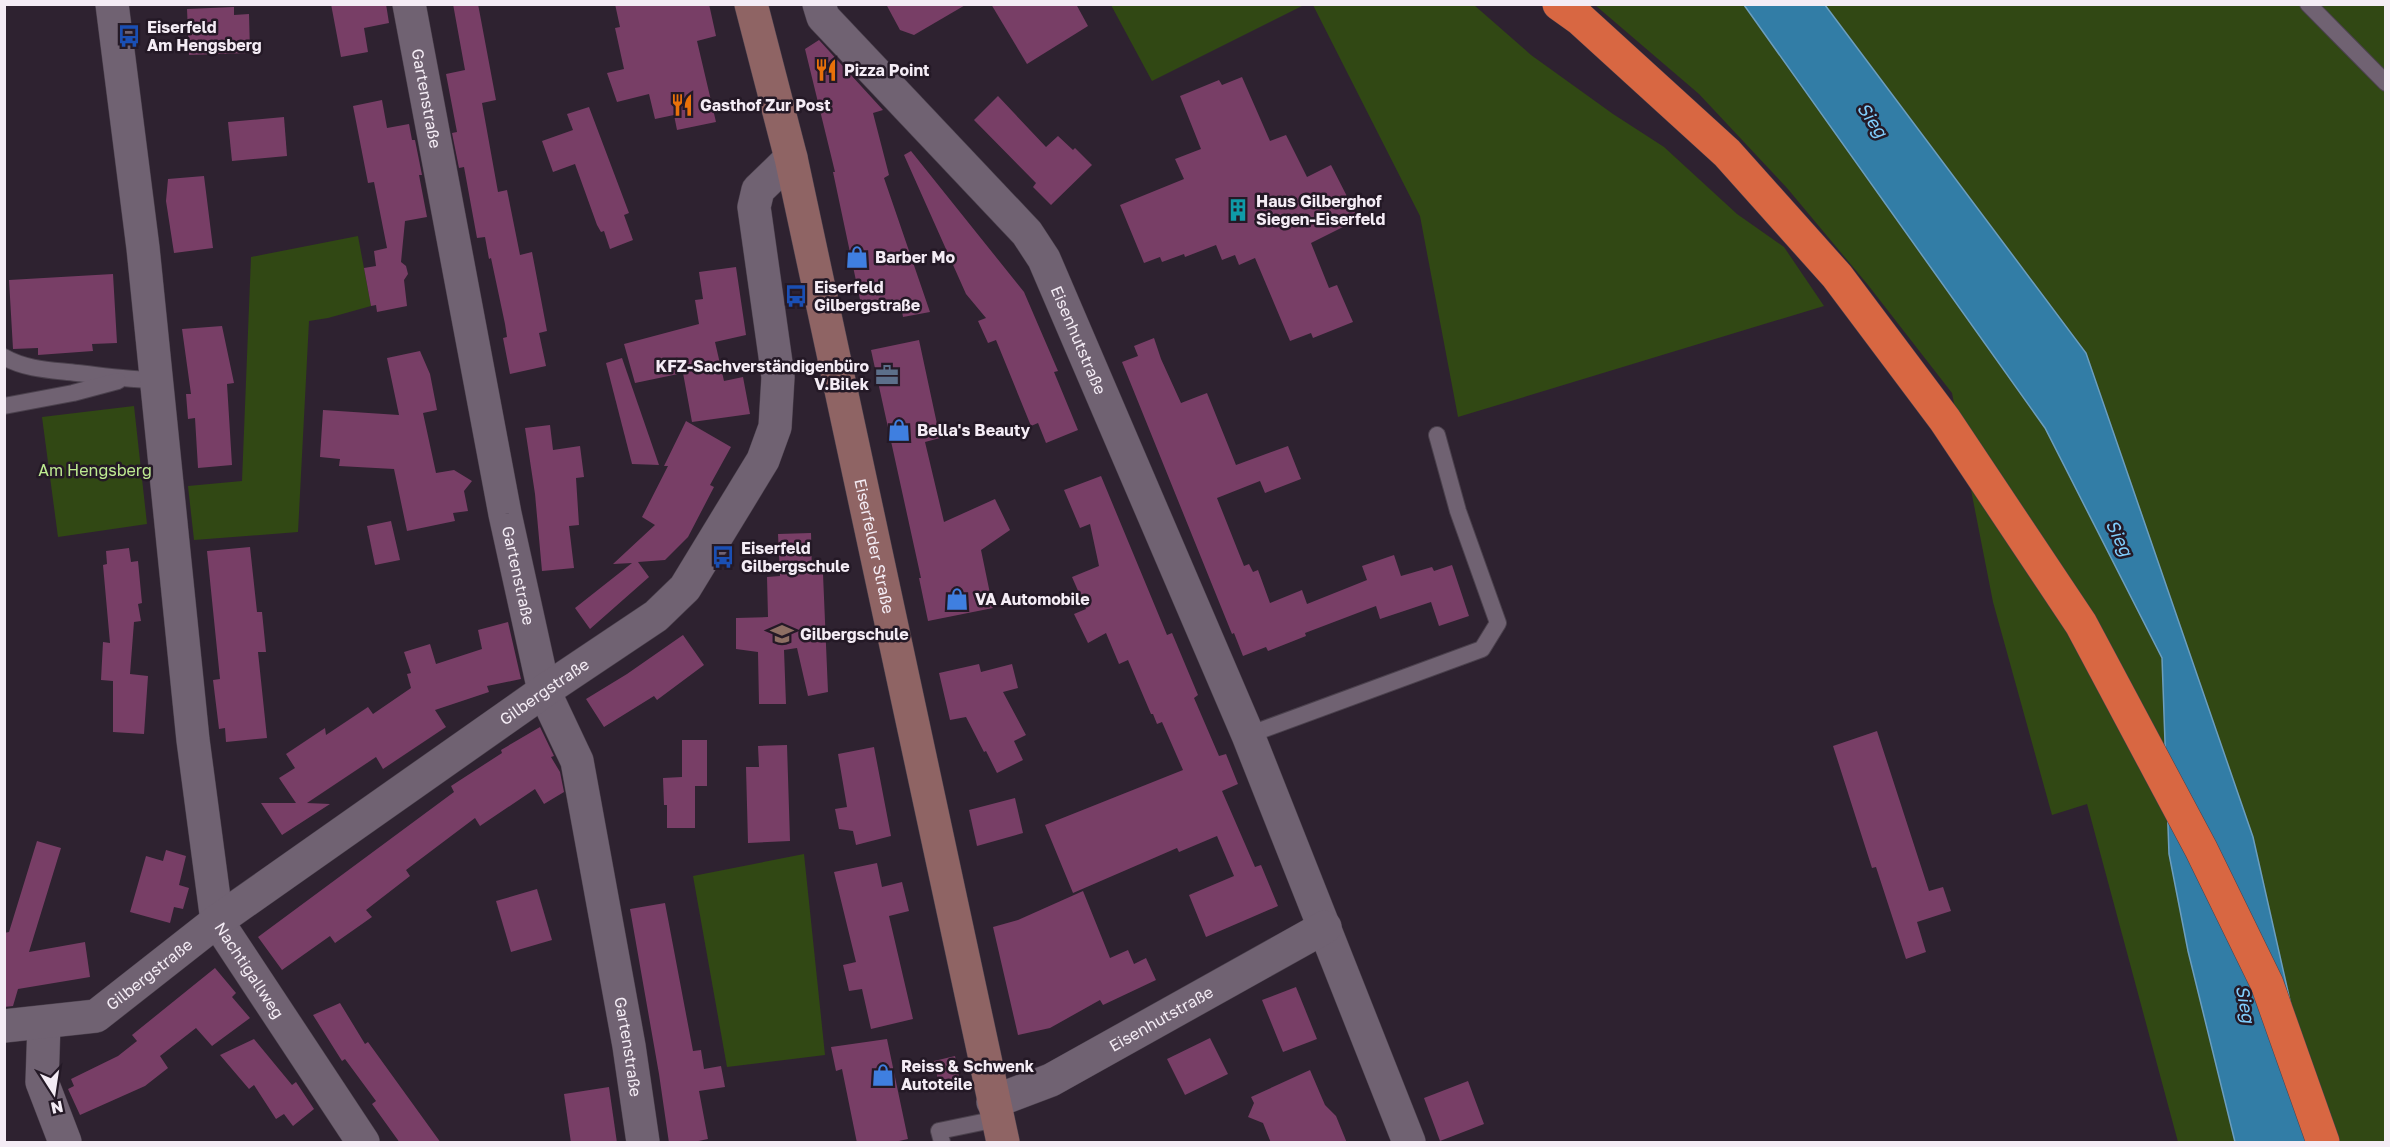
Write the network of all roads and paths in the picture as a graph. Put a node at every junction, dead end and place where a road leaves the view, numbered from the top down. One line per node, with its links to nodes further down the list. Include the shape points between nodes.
1 (112, 4): 13 (street)
2 (409, 4): 16 (street, Gartenstraße, via 505,514)
3 (751, 4): 8 (main road, Eiserfelder Straße)
4 (767, 4): 8 (main road, Eiserfelder Straße)
5 (819, 4): 17 (street, Eisenhutstraße, via 823,16 1027,233 1044,259)
6 (1559, 4): 28 (highway, via 1727,153 1837,276 1945,420 2081,624 2201,849 2267,984)
7 (2308, 4): 9 (lane)
8 (766, 56): 10 (main road, Eiserfelder Straße)
9 (2385, 83)
10 (791, 158): 16 (street, Gilbergstraße, via 758,190 754,207 778,377 775,427 763,460 685,588 656,615); 22 (main road, Eiserfelder Straße)
11 (4, 357): 12 (lane, via 17,365 37,369)
12 (125, 380): 13 (lane); 14 (lane)
13 (157, 380): 18 (street, Nachtigallweg, via 193,740)
14 (4, 406)
15 (1437, 435): 17 (lane, via 1458,511 1498,624 1482,649)
16 (544, 691): 18 (street, Gilbergstraße); 25 (street, Gartenstraße, via 577,761)
17 (1248, 735): 19 (street, Eisenhutstraße)
18 (217, 921): 20 (street, Gilbergstraße, via 96,1016); 24 (street, Nachtigallweg)
19 (1325, 927): 22 (street, Eisenhutstraße, via 1051,1080); 27 (street, Eisenhutstraße)
20 (44, 1023): 21 (street, Gilbergstraße); 23 (street, via 42,1082)
21 (4, 1026)
22 (998, 1121): 26 (lane, via 939,1131)
23 (64, 1143)
24 (363, 1143)
25 (643, 1143)
26 (942, 1143)
27 (1409, 1143)
28 (2323, 1143)

